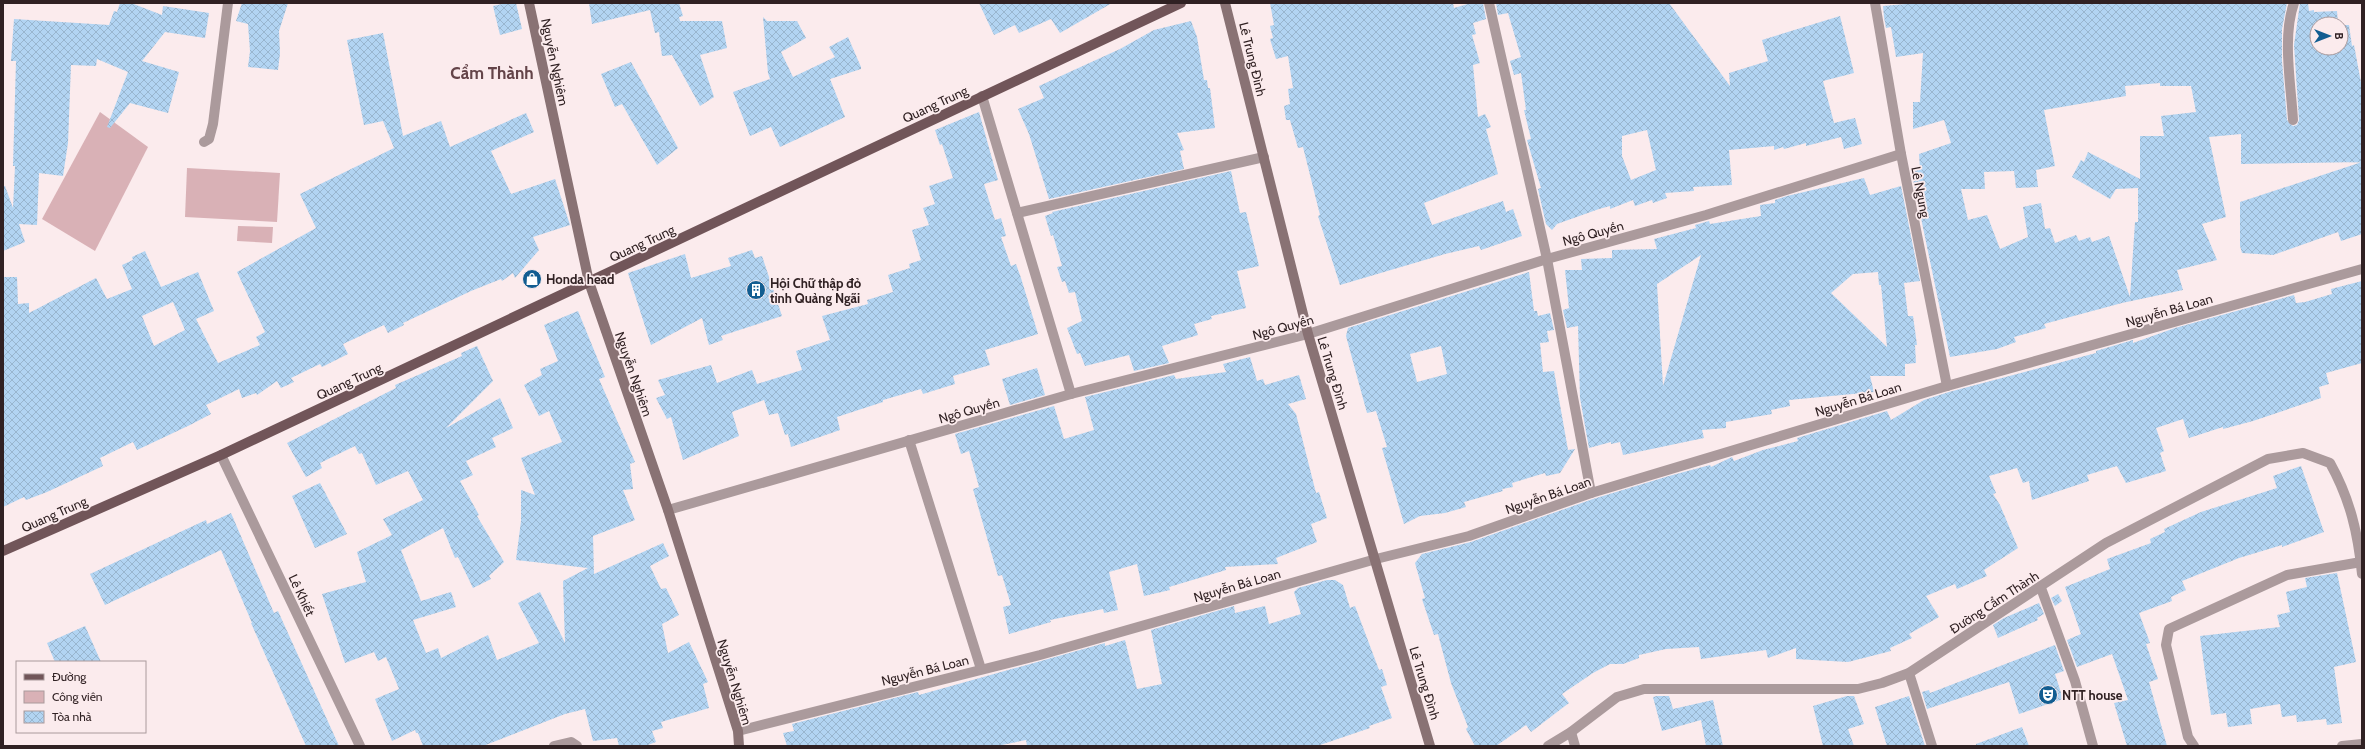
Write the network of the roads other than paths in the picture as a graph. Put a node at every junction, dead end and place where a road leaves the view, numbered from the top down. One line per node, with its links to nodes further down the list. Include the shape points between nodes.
1 (228, 3): 10 (street, via 213,124 209,139)
2 (528, 3): 16 (main road, Nguyễn Nghiêm)
3 (1181, 3): 8 (main road, Quang Trung)
4 (1225, 3): 12 (main road, Lê Trung Đình)
5 (1489, 3): 14 (street)
6 (1875, 3): 11 (street, Lê Ngung)
7 (2294, 3): 9 (street, via 2289,15)
8 (982, 96): 13 (street); 16 (main road, Quang Trung)
9 (2293, 120)
10 (204, 142)
11 (1901, 154): 14 (street, Ngô Quyền, via 1706,215); 18 (street, Lê Ngung)
12 (1264, 157): 13 (street); 17 (main road, Lê Trung Đình)
13 (1017, 212): 19 (street)
14 (1547, 259): 17 (street, Ngô Quyền); 22 (street)
15 (2362, 269): 18 (street, Nguyễn Bá Loan)
16 (589, 282): 21 (main road, Quang Trung); 23 (main road, Nguyễn Nghiêm)
17 (1308, 334): 19 (street, Ngô Quyền); 25 (main road, Lê Trung Đình)
18 (1947, 386): 22 (street, Nguyễn Bá Loan)
19 (1071, 394): 20 (street, Ngô Quyền)
20 (909, 440): 23 (street, Ngô Quyền); 29 (street)
21 (221, 455): 24 (main road, Quang Trung); 35 (street, Lê Khiết)
22 (1591, 493): 25 (street, Nguyễn Bá Loan, via 1469,536)
23 (668, 510): 31 (main road, Nguyễn Nghiêm)
24 (3, 551)
25 (1376, 560): 29 (street, Nguyễn Bá Loan); 38 (main road, Lê Trung Đình)
26 (2361, 562): 27 (street, Đường Cẩm Thành); 28 (street, Đường Cẩm Thành, via 2352,510 2343,486 2330,463 2303,453 2268,459 2106,542); 43 (street, via 2287,575 2169,628 2166,645 2188,737)
27 (2362, 574)
28 (2041, 588): 30 (street, Đường Cẩm Thành); 42 (street, via 2070,668)
29 (981, 669): 31 (street, Nguyễn Bá Loan)
30 (1909, 673): 32 (street, Đường Cẩm Thành, via 1858,689 1644,689 1617,697); 41 (street)
31 (738, 731): 34 (main road, Nguyễn Nghiêm)
32 (1571, 732): 39 (street, Đường Cẩm Thành); 40 (street)
33 (2362, 744): 44 (street)
34 (736, 745)
35 (360, 746)
36 (554, 746): 37 (street, via 571,742)
37 (577, 746)
38 (1430, 746)
39 (1548, 746)
40 (1575, 746)
41 (1932, 746)
42 (2093, 746)
43 (2194, 746)
44 (2342, 746)

